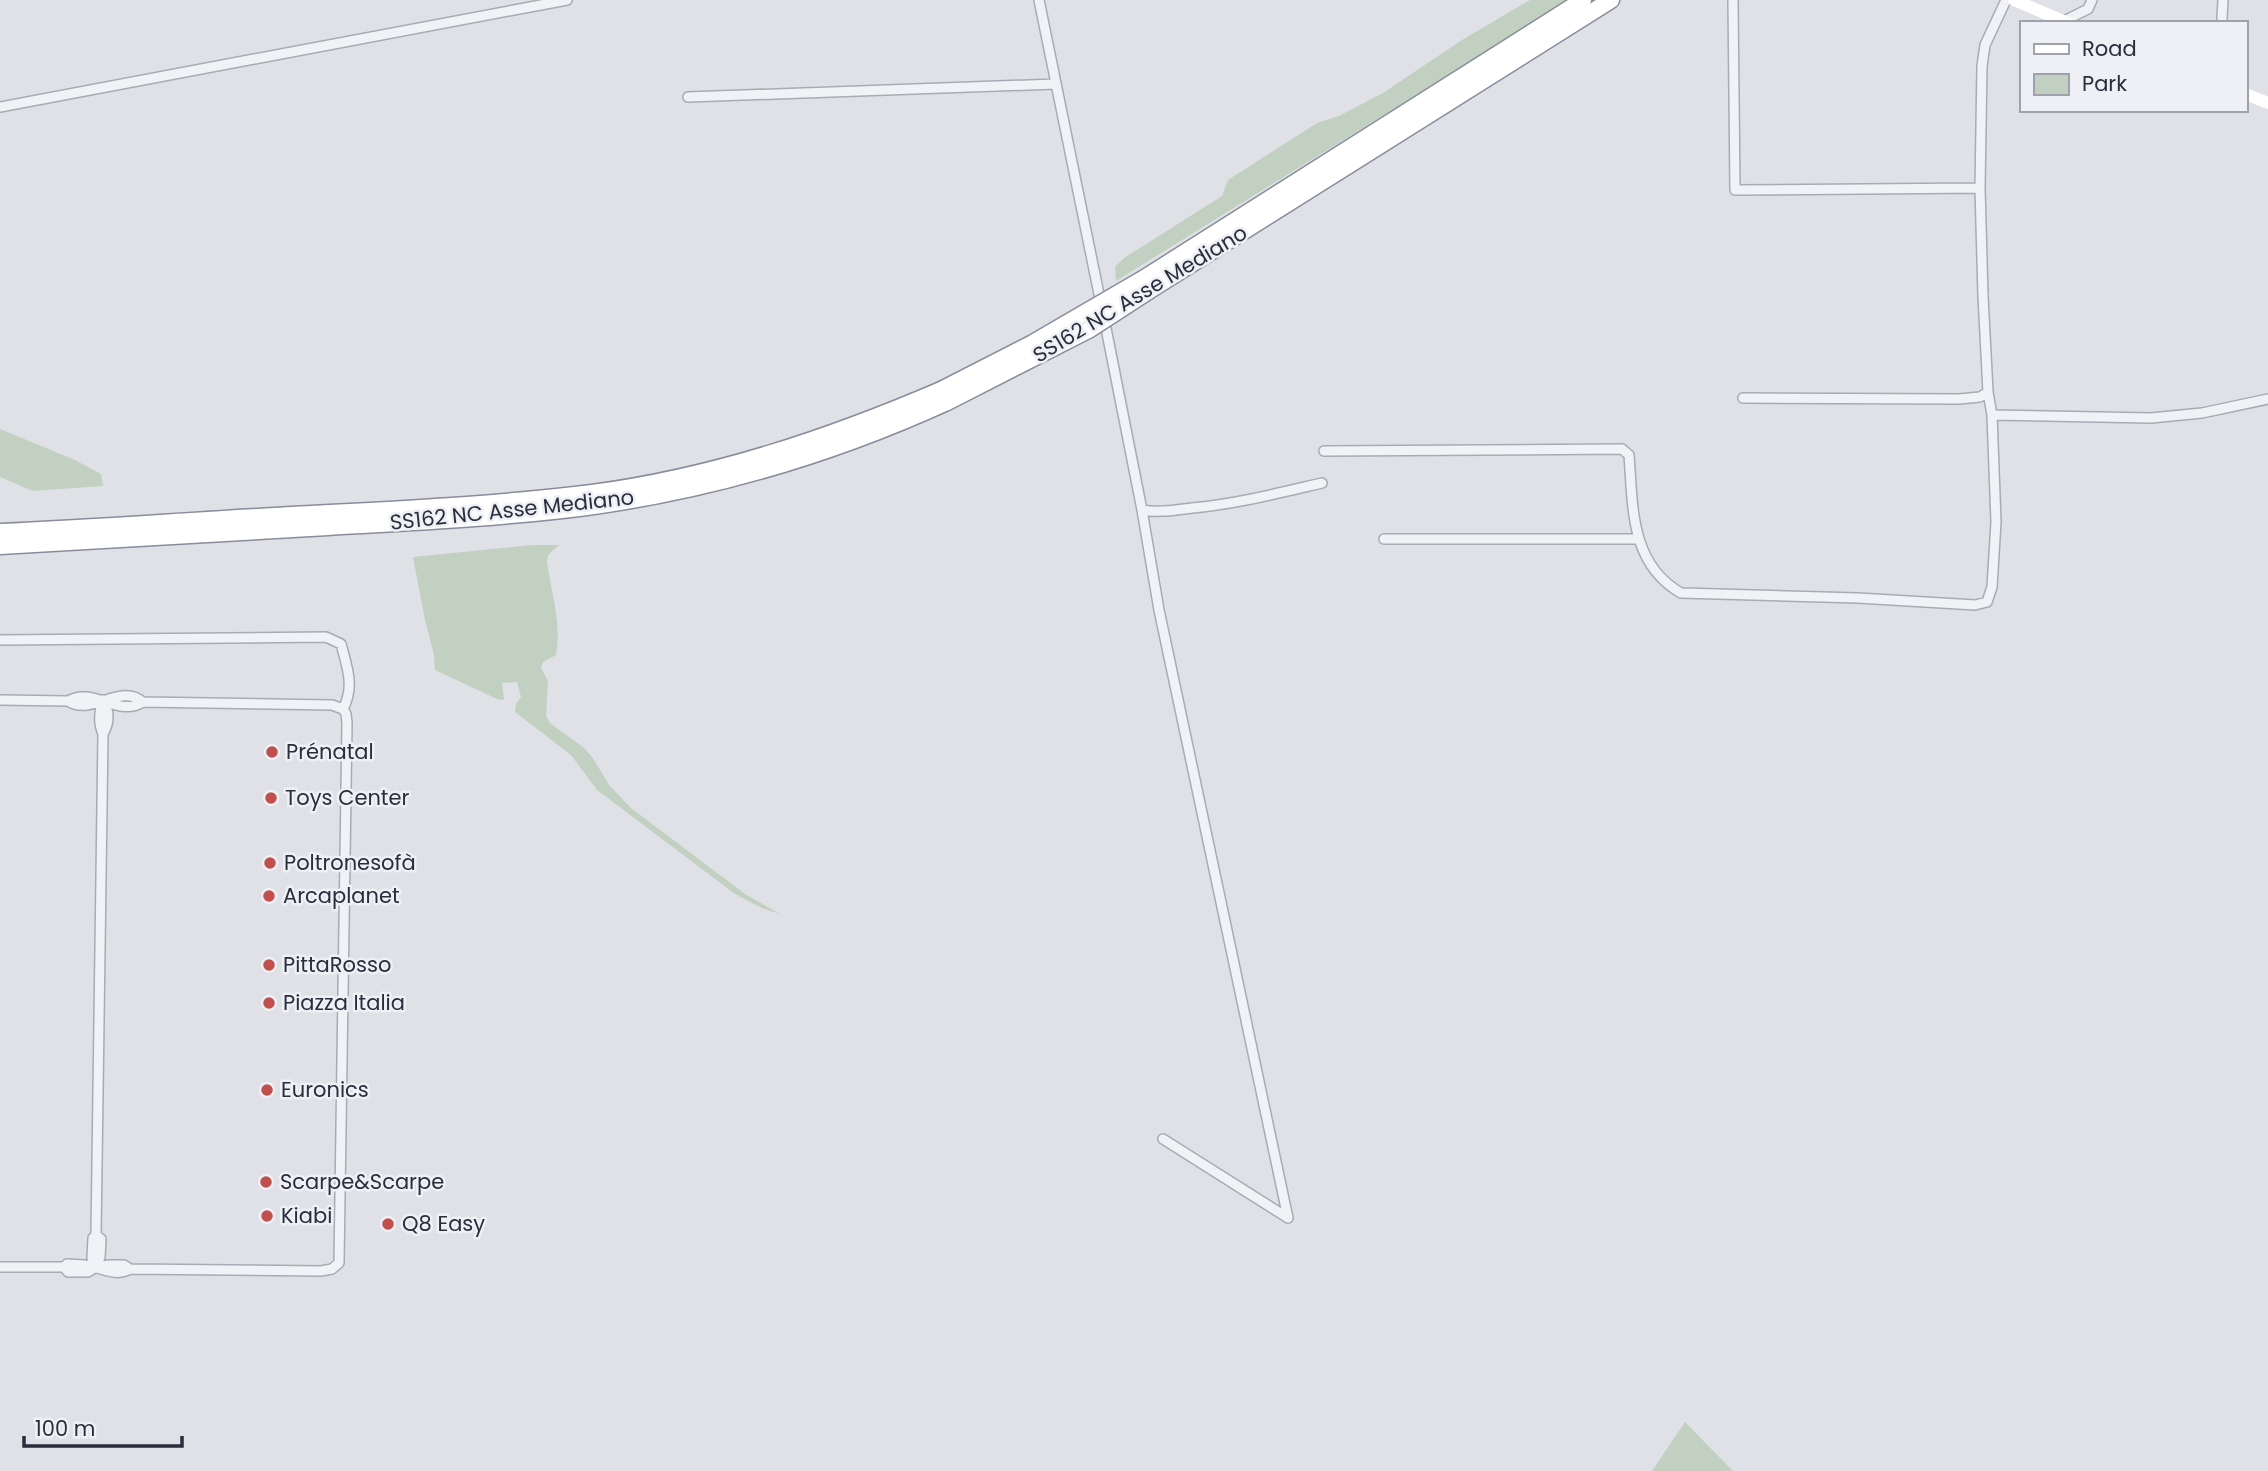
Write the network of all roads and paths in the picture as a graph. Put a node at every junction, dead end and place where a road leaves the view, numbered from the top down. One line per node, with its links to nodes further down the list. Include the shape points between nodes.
1 (567, 0): 17 (street)
2 (1039, 0): 13 (street)
3 (1583, 0): 19 (highway, SS162 NC Asse Mediano)
4 (1611, 0): 19 (highway, SS162 NC Asse Mediano)
5 (1733, 0): 18 (street, via 1735,190)
6 (2006, 0): 18 (street, via 1985,45 1982,66)
7 (2014, 0): 11 (street)
8 (2092, 0): 12 (street, via 2088,9)
9 (2222, 0): 10 (street)
10 (2222, 18)
11 (2064, 21)
12 (2068, 21)
13 (1056, 84): 15 (street); 26 (street)
14 (2247, 95): 16 (street)
15 (688, 97)
16 (2268, 103)
17 (0, 107)
18 (1980, 188): 20 (street)
19 (1147, 284): 27 (highway, SS162 NC Asse Mediano, bridge, via 944,396 764,463 593,492 411,515)
20 (1988, 392): 21 (street, via 1959,399); 23 (street)
21 (1743, 398)
22 (2268, 399): 23 (street, via 2151,418)
23 (1992, 415): 30 (street, via 1996,522 1987,602 1681,593 1655,573)
24 (1324, 452): 30 (street, via 1622,449 1629,455)
25 (1322, 483): 26 (street, via 1209,506 1156,512)
26 (1142, 509): 36 (street, via 1159,610 1287,1218)
27 (248, 524): 28 (highway, SS162 NC Asse Mediano); 31 (highway, SS162 NC Asse Mediano)
28 (0, 532)
29 (1384, 538): 30 (street)
30 (1639, 539)
31 (0, 546)
32 (0, 640): 35 (street, via 326,637 341,644 351,681)
33 (0, 700): 34 (street, via 68,701 84,696)
34 (103, 701): 35 (street, via 113,696 137,697 143,702 332,705); 38 (street, via 108,726 103,734 96,1235 92,1258)
35 (343, 709): 38 (street, via 347,723 339,1263 321,1270)
36 (1163, 1139)
37 (0, 1267): 38 (street)
38 (96, 1267)

